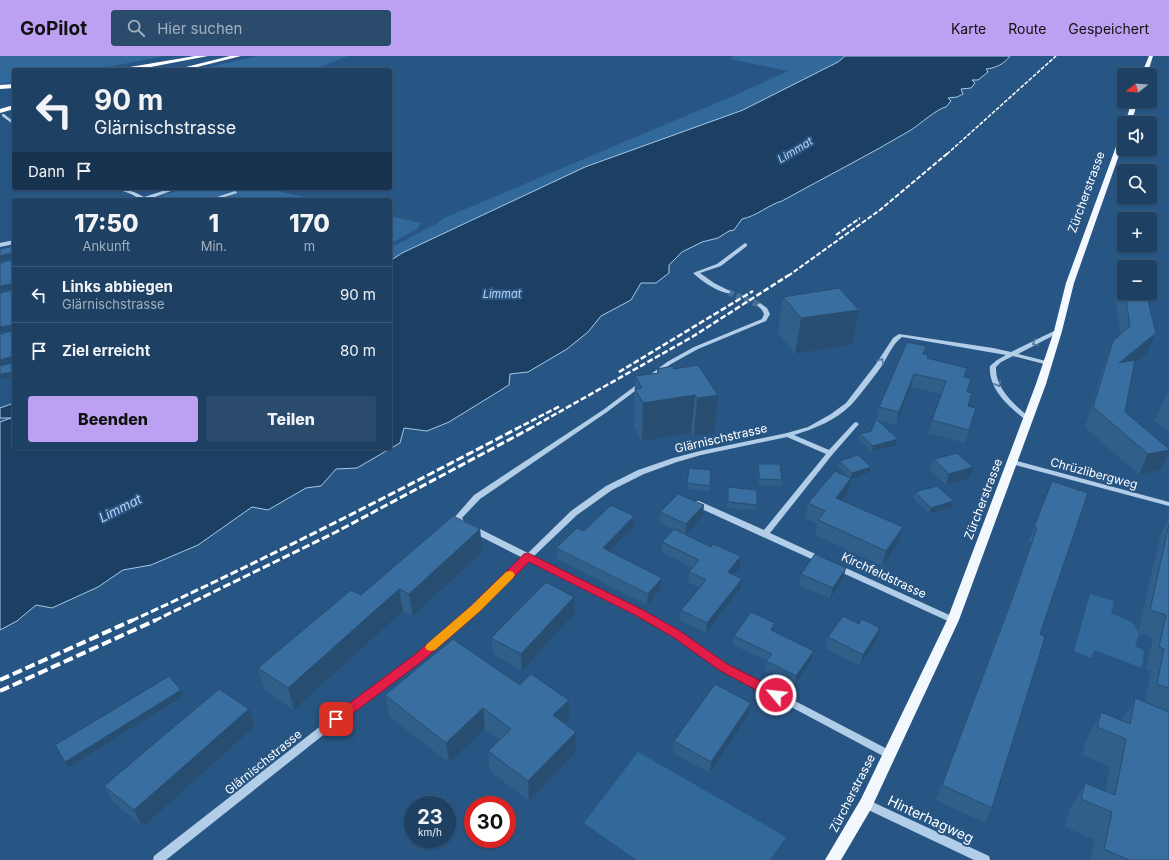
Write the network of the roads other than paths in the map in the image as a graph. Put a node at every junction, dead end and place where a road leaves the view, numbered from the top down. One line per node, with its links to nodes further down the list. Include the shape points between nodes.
1 (206, 56): 4 (highway); 5 (highway)
2 (238, 56): 6 (highway)
3 (1151, 56): 7 (main road)
4 (136, 68)
5 (154, 68)
6 (186, 68)
7 (1147, 68)
8 (12, 86): 9 (highway)
9 (0, 87)
10 (12, 109): 11 (highway)
11 (1, 113): 12 (street)
12 (12, 122)
13 (1117, 152): 25 (main road, Zürcherstrasse, via 1080,252)
14 (123, 190): 17 (street)
15 (171, 190): 18 (street)
16 (235, 192): 19 (street)
17 (140, 198)
18 (149, 198)
19 (216, 198)
20 (12, 242): 21 (street)
21 (0, 245)
22 (745, 245): 23 (street, via 719,265 696,273)
23 (728, 292)
24 (760, 305): 36 (street, via 767,314 764,320 696,348 669,363 605,411 477,497 458,518 461,523)
25 (1058, 331): 26 (street, one-way to 26); 27 (main road, Zürcherstrasse)
26 (1012, 354): 27 (street, Glärnischstrasse); 28 (street, one-way to 28, via 995,364 992,372 1012,407); 30 (street, Glärnischstrasse, one-way to 26, via 810,428 848,404 895,339 901,335)
27 (1048, 363): 28 (main road, Zürcherstrasse)
28 (1028, 419): 32 (main road, Zürcherstrasse)
29 (856, 424): 31 (street)
30 (788, 435): 31 (street); 36 (street, Glärnischstrasse, via 700,453 641,472 608,488 574,513)
31 (830, 453): 35 (street)
32 (1013, 462): 34 (street, Chrüzlibergweg); 37 (main road, Zürcherstrasse)
33 (687, 499): 35 (street, Kirchfeldstrasse)
34 (1169, 504)
35 (765, 534): 37 (street, Kirchfeldstrasse)
36 (528, 557): 38 (street, via 639,613 676,634 723,667); 40 (street, Glärnischstrasse, via 475,609 417,659 348,710)
37 (953, 620): 38 (main road, Zürcherstrasse)
38 (888, 754): 39 (main road, Zürcherstrasse)
39 (866, 804): 41 (main road, Zürcherstrasse); 42 (street, Hinterhagweg)
40 (158, 860)
41 (833, 860)
42 (985, 860)

